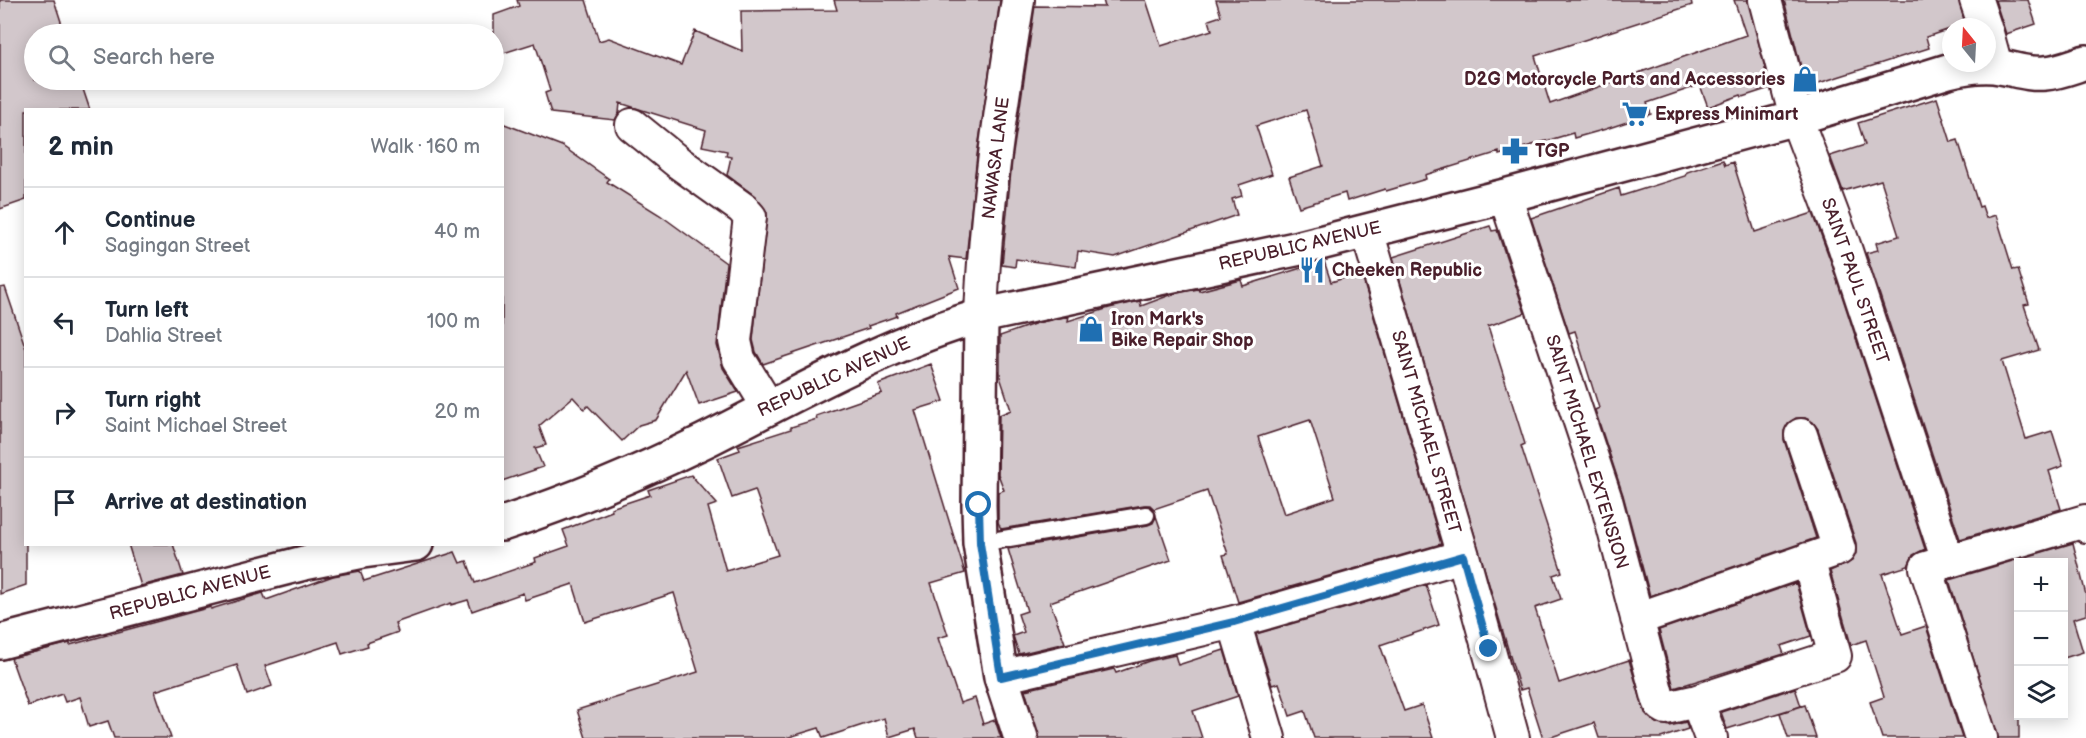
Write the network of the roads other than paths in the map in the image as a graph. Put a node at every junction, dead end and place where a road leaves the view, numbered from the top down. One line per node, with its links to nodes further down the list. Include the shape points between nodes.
1 (1018, 0): 12 (street, NAWASA LANE, via 997,131)
2 (1765, 0): 8 (street, SAINT PAUL STREET)
3 (1976, 0): 4 (street)
4 (1982, 18)
5 (2086, 62): 6 (main road, REPUBLIC AVENUE, via 2045,73)
6 (1996, 66)
7 (1945, 72): 8 (main road, REPUBLIC AVENUE)
8 (1796, 118): 10 (main road, REPUBLIC AVENUE); 23 (street, SAINT PAUL STREET, via 1844,244)
9 (632, 125): 13 (street, via 750,217 735,341 739,359)
10 (1505, 196): 11 (main road, REPUBLIC AVENUE); 24 (street, SAINT MICHAEL EXTENSION, via 1606,500)
11 (1367, 231): 12 (main road, REPUBLIC AVENUE); 21 (street, SAINT MICHAEL STREET)
12 (981, 316): 13 (main road, REPUBLIC AVENUE, via 900,345); 18 (main road)
13 (769, 408): 16 (main road, REPUBLIC AVENUE, via 619,479)
14 (1801, 435): 22 (street, via 1839,549)
15 (1146, 515): 18 (lane)
16 (504, 523)
17 (2086, 526): 23 (street, via 2085,521)
18 (980, 543): 27 (main road)
19 (399, 546): 20 (main road, REPUBLIC AVENUE)
20 (320, 551): 26 (main road, REPUBLIC AVENUE)
21 (1463, 556): 25 (street); 31 (street, SAINT MICHAEL STREET)
22 (1808, 559): 24 (street); 28 (street, via 1835,656)
23 (1948, 561): 33 (street, via 1926,568)
24 (1637, 619): 28 (street, SAINT MICHAEL EXTENSION, via 1661,705 1666,708)
25 (1234, 622): 27 (street); 30 (street)
26 (0, 642)
27 (1001, 677): 29 (main road)
28 (1698, 702): 32 (street)
29 (1021, 738)
30 (1269, 738)
31 (1513, 738)
32 (1711, 738)
33 (1981, 738)

